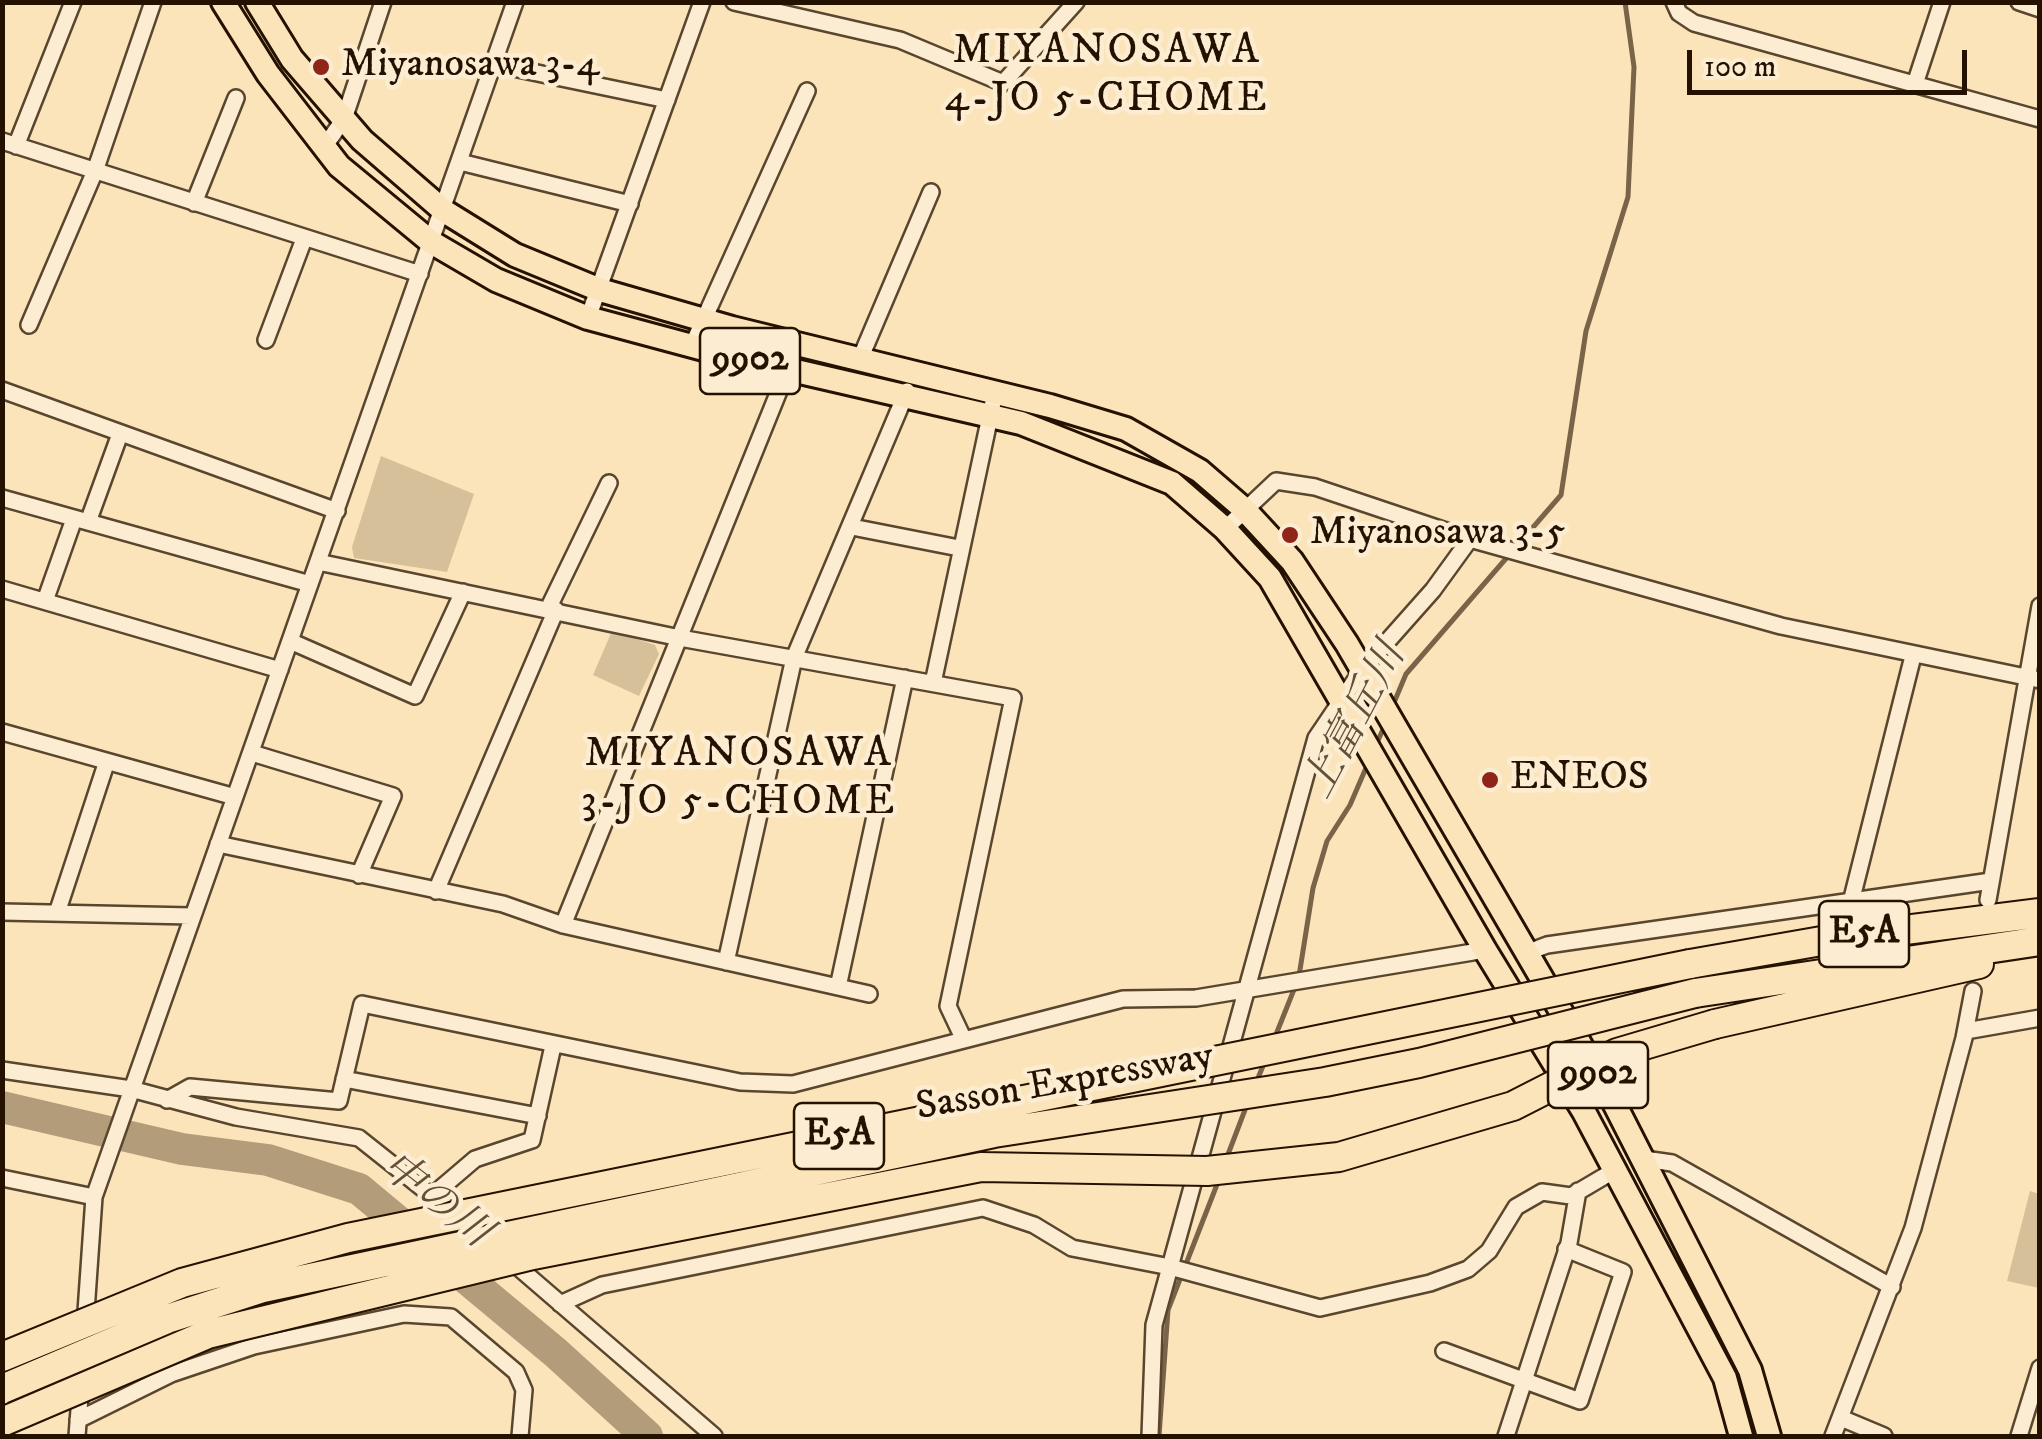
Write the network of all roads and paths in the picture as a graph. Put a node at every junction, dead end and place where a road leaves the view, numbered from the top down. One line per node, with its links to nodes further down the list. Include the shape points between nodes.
1 (73, 2): 22 (street)
2 (152, 2): 25 (street)
3 (257, 2): 20 (main road, 9902, via 292,59)
4 (383, 2): 20 (street)
5 (515, 2): 15 (street)
6 (702, 2): 19 (street)
7 (734, 2): 13 (street)
8 (1674, 2): 16 (street, via 1694,23)
9 (1942, 2): 16 (street)
10 (2019, 2): 14 (street)
11 (224, 3): 23 (main road, 9902)
12 (1068, 4): 13 (street, via 1003,83 900,40)
13 (776, 7)
14 (2040, 8)
15 (494, 64): 19 (street); 24 (street)
16 (1915, 84): 21 (street)
17 (807, 91): 35 (street)
18 (236, 98): 27 (street)
19 (667, 100): 28 (street)
20 (344, 118): 23 (street); 29 (main road, 9902)
21 (2040, 118)
22 (9, 143): 25 (street)
23 (324, 146): 31 (main road, 9902)
24 (460, 162): 28 (street); 29 (street)
25 (95, 171): 27 (street); 36 (street)
26 (930, 192): 40 (street)
27 (194, 204): 30 (street)
28 (630, 204): 33 (street)
29 (444, 210): 31 (street); 33 (main road, 9902, via 515,255)
30 (304, 239): 32 (street); 37 (street)
31 (431, 242): 32 (street); 34 (main road, 9902, via 496,280)
32 (420, 274): 50 (street)
33 (600, 290): 34 (street); 35 (main road, 9902)
34 (588, 318): 39 (main road, 9902)
35 (704, 320): 38 (main road, 9902); 39 (street)
36 (29, 326)
37 (266, 340)
38 (798, 344): 40 (main road, 9902); 41 (street)
39 (692, 346): 41 (main road, 9902)
40 (860, 360): 42 (main road, 9902)
41 (788, 370): 44 (main road, 9902); 63 (street)
42 (919, 374): 44 (street); 45 (main road, 9902)
43 (2, 390): 46 (street)
44 (904, 396): 45 (main road, 9902); 52 (street)
45 (992, 404): 49 (main road, 9902, via 1126,430 1200,471); 53 (main road, 9902, via 1021,423 1172,483); 55 (street)
46 (120, 434): 50 (street); 51 (street)
47 (609, 482): 62 (street)
48 (2, 498): 51 (street)
49 (1244, 509): 53 (street); 54 (street, via 1276,481 1314,487); 68 (main road, 9902, via 1292,562)
50 (336, 511): 56 (street)
51 (81, 520): 57 (street); 60 (street)
52 (852, 527): 55 (street); 66 (street)
53 (1225, 529): 72 (main road, 9902, via 1270,578)
54 (1470, 539): 65 (street); 68 (street)
55 (959, 548): 71 (street)
56 (318, 562): 57 (street); 59 (street)
57 (310, 584): 64 (street)
58 (2, 589): 60 (street)
59 (463, 592): 62 (street); 64 (street, via 415,696)
60 (45, 601): 67 (street)
61 (2040, 606): 70 (street)
62 (552, 610): 63 (street); 80 (street)
63 (680, 638): 66 (street); 87 (street)
64 (290, 641): 67 (street)
65 (1912, 656): 70 (street); 82 (street)
66 (794, 658): 69 (street); 92 (street)
67 (280, 670): 74 (street)
68 (1364, 674): 72 (street); 91 (main road, 9902)
69 (905, 678): 71 (street); 93 (street)
70 (2033, 678): 79 (street)
71 (933, 683): 99 (street, via 1013,698 948,1006)
72 (1344, 706): 89 (main road, 9902); 94 (street, via 1316,738)
73 (2, 732): 75 (street)
74 (252, 753): 76 (street); 78 (street, via 393,796)
75 (106, 764): 76 (street); 84 (street)
76 (235, 797): 77 (street)
77 (218, 844): 78 (street); 86 (street)
78 (360, 875): 80 (street)
79 (1991, 881): 81 (street); 82 (street)
80 (436, 891): 87 (street)
81 (1988, 900)
82 (1851, 902): 91 (street)
83 (2, 912): 84 (street)
84 (58, 913): 86 (street)
85 (2040, 913): 114 (highway, Sasson Expressway / E5A, bridge, via 1690,964 348,1238)
86 (192, 916): 103 (street)
87 (563, 925): 92 (street)
88 (2040, 941): 122 (highway, Sasson Expressway / E5A, bridge, via 1695,993 1381,1070 994,1133 263,1288 167,1319)
89 (1485, 950): 94 (street); 107 (main road, 9902)
90 (2040, 952): 124 (highway, bridge, via 1715,1024 1617,1053 1514,1106 1339,1157 1207,1171 981,1167 533,1255 208,1334)
91 (1526, 953): 106 (main road, 9902)
92 (726, 962): 93 (street)
93 (838, 987): 96 (street)
94 (1250, 990): 99 (street, via 1122,999); 113 (street)
95 (1972, 990): 98 (street)
96 (869, 994)
97 (2040, 1018): 98 (street)
98 (1966, 1031): 115 (street)
99 (964, 1040): 100 (street, via 794,1084 740,1082)
100 (553, 1046): 102 (street, via 362,1004); 105 (street)
101 (2, 1070): 103 (street)
102 (344, 1079): 104 (street, via 339,1101 190,1086); 105 (street)
103 (131, 1089): 104 (street); 111 (street)
104 (167, 1100): 110 (street, via 359,1138)
105 (538, 1116): 110 (street, via 532,1140 475,1159)
106 (1644, 1158): 115 (street, via 1672,1163); 132 (main road, 9902, via 1750,1370)
107 (1615, 1170): 109 (street); 131 (main road, 9902, via 1725,1378)
108 (2, 1178): 111 (street)
109 (1578, 1191): 112 (street); 113 (street, via 1542,1192 1516,1207 1489,1251 1468,1268 1320,1308)
110 (434, 1194): 116 (street)
111 (94, 1198): 125 (street)
112 (1566, 1250): 121 (street); 121 (street, via 1623,1272 1580,1400)
113 (1170, 1267): 116 (street, via 1072,1248 1034,1225 983,1208 602,1285); 129 (street, via 1154,1325)
114 (182, 1282): 117 (highway, bridge); 119 (highway, Sasson Expressway / E5A, bridge)
115 (1892, 1287): 123 (street)
116 (560, 1304): 128 (street)
117 (2, 1338)
118 (1444, 1351): 121 (street)
119 (2, 1357)
120 (2040, 1368): 126 (street)
121 (1525, 1378): 130 (street)
122 (2, 1389)
123 (1841, 1418): 133 (street); 134 (street)
124 (2, 1422)
125 (77, 1428): 127 (street, via 171,1374 254,1346 404,1314 452,1317 516,1372 524,1390)
126 (2028, 1428)
127 (520, 1436)
128 (714, 1436)
129 (1150, 1436)
130 (1506, 1436)
131 (1741, 1436)
132 (1768, 1436)
133 (1833, 1436)
134 (1884, 1436)

